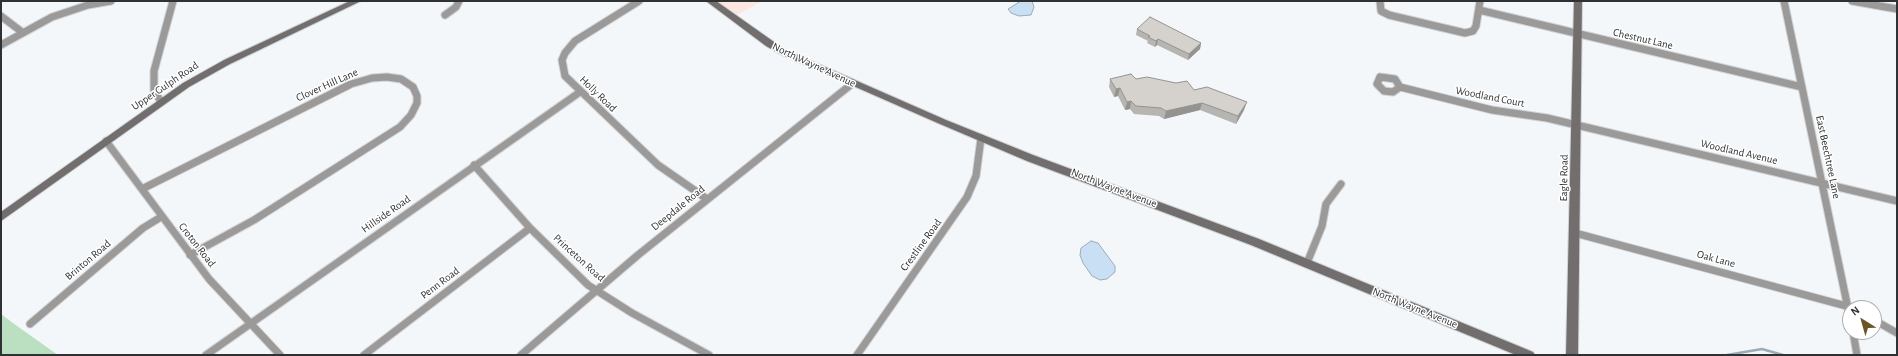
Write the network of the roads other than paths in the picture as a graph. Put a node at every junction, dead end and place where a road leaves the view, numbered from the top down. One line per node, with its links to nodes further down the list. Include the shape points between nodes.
1 (112, 1): 16 (street, via 70,11)
2 (173, 1): 23 (street, via 154,71 154,90)
3 (357, 1): 23 (street, Upper Gulph Road, via 227,62)
4 (460, 1): 14 (street)
5 (639, 1): 22 (street, Holly Road, via 580,38 565,53 562,60 565,76)
6 (710, 1): 19 (street, North Wayne Avenue, via 769,44)
7 (1380, 1): 13 (street, via 1381,11 1389,15 1465,33 1473,31)
8 (1480, 1): 13 (street)
9 (1578, 1): 17 (street, Eagle Road)
10 (1784, 1): 21 (street, East Beechtree Lane)
11 (1852, 1): 12 (street)
12 (1897, 9)
13 (1479, 10): 17 (street, Chestnut Lane)
14 (445, 15)
15 (1, 16): 16 (street)
16 (22, 32): 18 (street)
17 (1577, 34): 21 (street, Chestnut Lane); 24 (street, Eagle Road)
18 (1, 45)
19 (853, 83): 25 (street, North Wayne Avenue); 31 (street, Deepdale Road)
20 (1400, 87): 24 (street, Woodland Court, via 1492,110 1527,114)
21 (1802, 88): 28 (street, East Beechtree Lane)
22 (580, 92): 27 (street, Hillside Road); 31 (street, Holly Road, via 658,165)
23 (161, 102): 26 (street, Upper Gulph Road)
24 (1576, 125): 28 (street, Woodland Avenue); 36 (street, Eagle Road)
25 (980, 138): 38 (street, North Wayne Avenue); 52 (street, Crestline Road, via 976,176 967,197)
26 (106, 141): 30 (street, Croton Road); 33 (street, Upper Gulph Road)
27 (474, 165): 35 (street, Princeton Road); 42 (street, Hillside Road)
28 (1823, 183): 32 (street, Woodland Avenue); 40 (street, East Beechtree Lane)
29 (1340, 184): 38 (street, via 1326,204 1322,226)
30 (142, 189): 34 (street, Croton Road); 37 (street, Clover Hill Lane, via 350,84 387,77 401,79 413,87 417,103 411,115 400,127 254,220)
31 (707, 199): 39 (street, Deepdale Road, via 638,254)
32 (1897, 201)
33 (1, 217)
34 (161, 217): 37 (street, Croton Road); 43 (street, Brinton Road, via 143,228)
35 (530, 228): 39 (street, Princeton Road, via 588,285); 49 (street, Penn Road)
36 (1575, 233): 41 (street, Oak Lane); 54 (street, Eagle Road)
37 (190, 255): 42 (street, Croton Road)
38 (1307, 263): 53 (street, North Wayne Avenue)
39 (598, 290): 50 (street, Deepdale Road); 51 (street, Princeton Road, via 632,313)
40 (1848, 300)
41 (1842, 305)
42 (251, 323): 47 (street, Hillside Road); 48 (street, Croton Road)
43 (30, 324)
44 (1882, 325): 45 (street)
45 (1897, 333)
46 (1854, 340): 55 (street)
47 (206, 355)
48 (280, 355)
49 (364, 355)
50 (521, 355)
51 (709, 355)
52 (857, 355)
53 (1529, 355)
54 (1572, 355)
55 (1857, 355)

